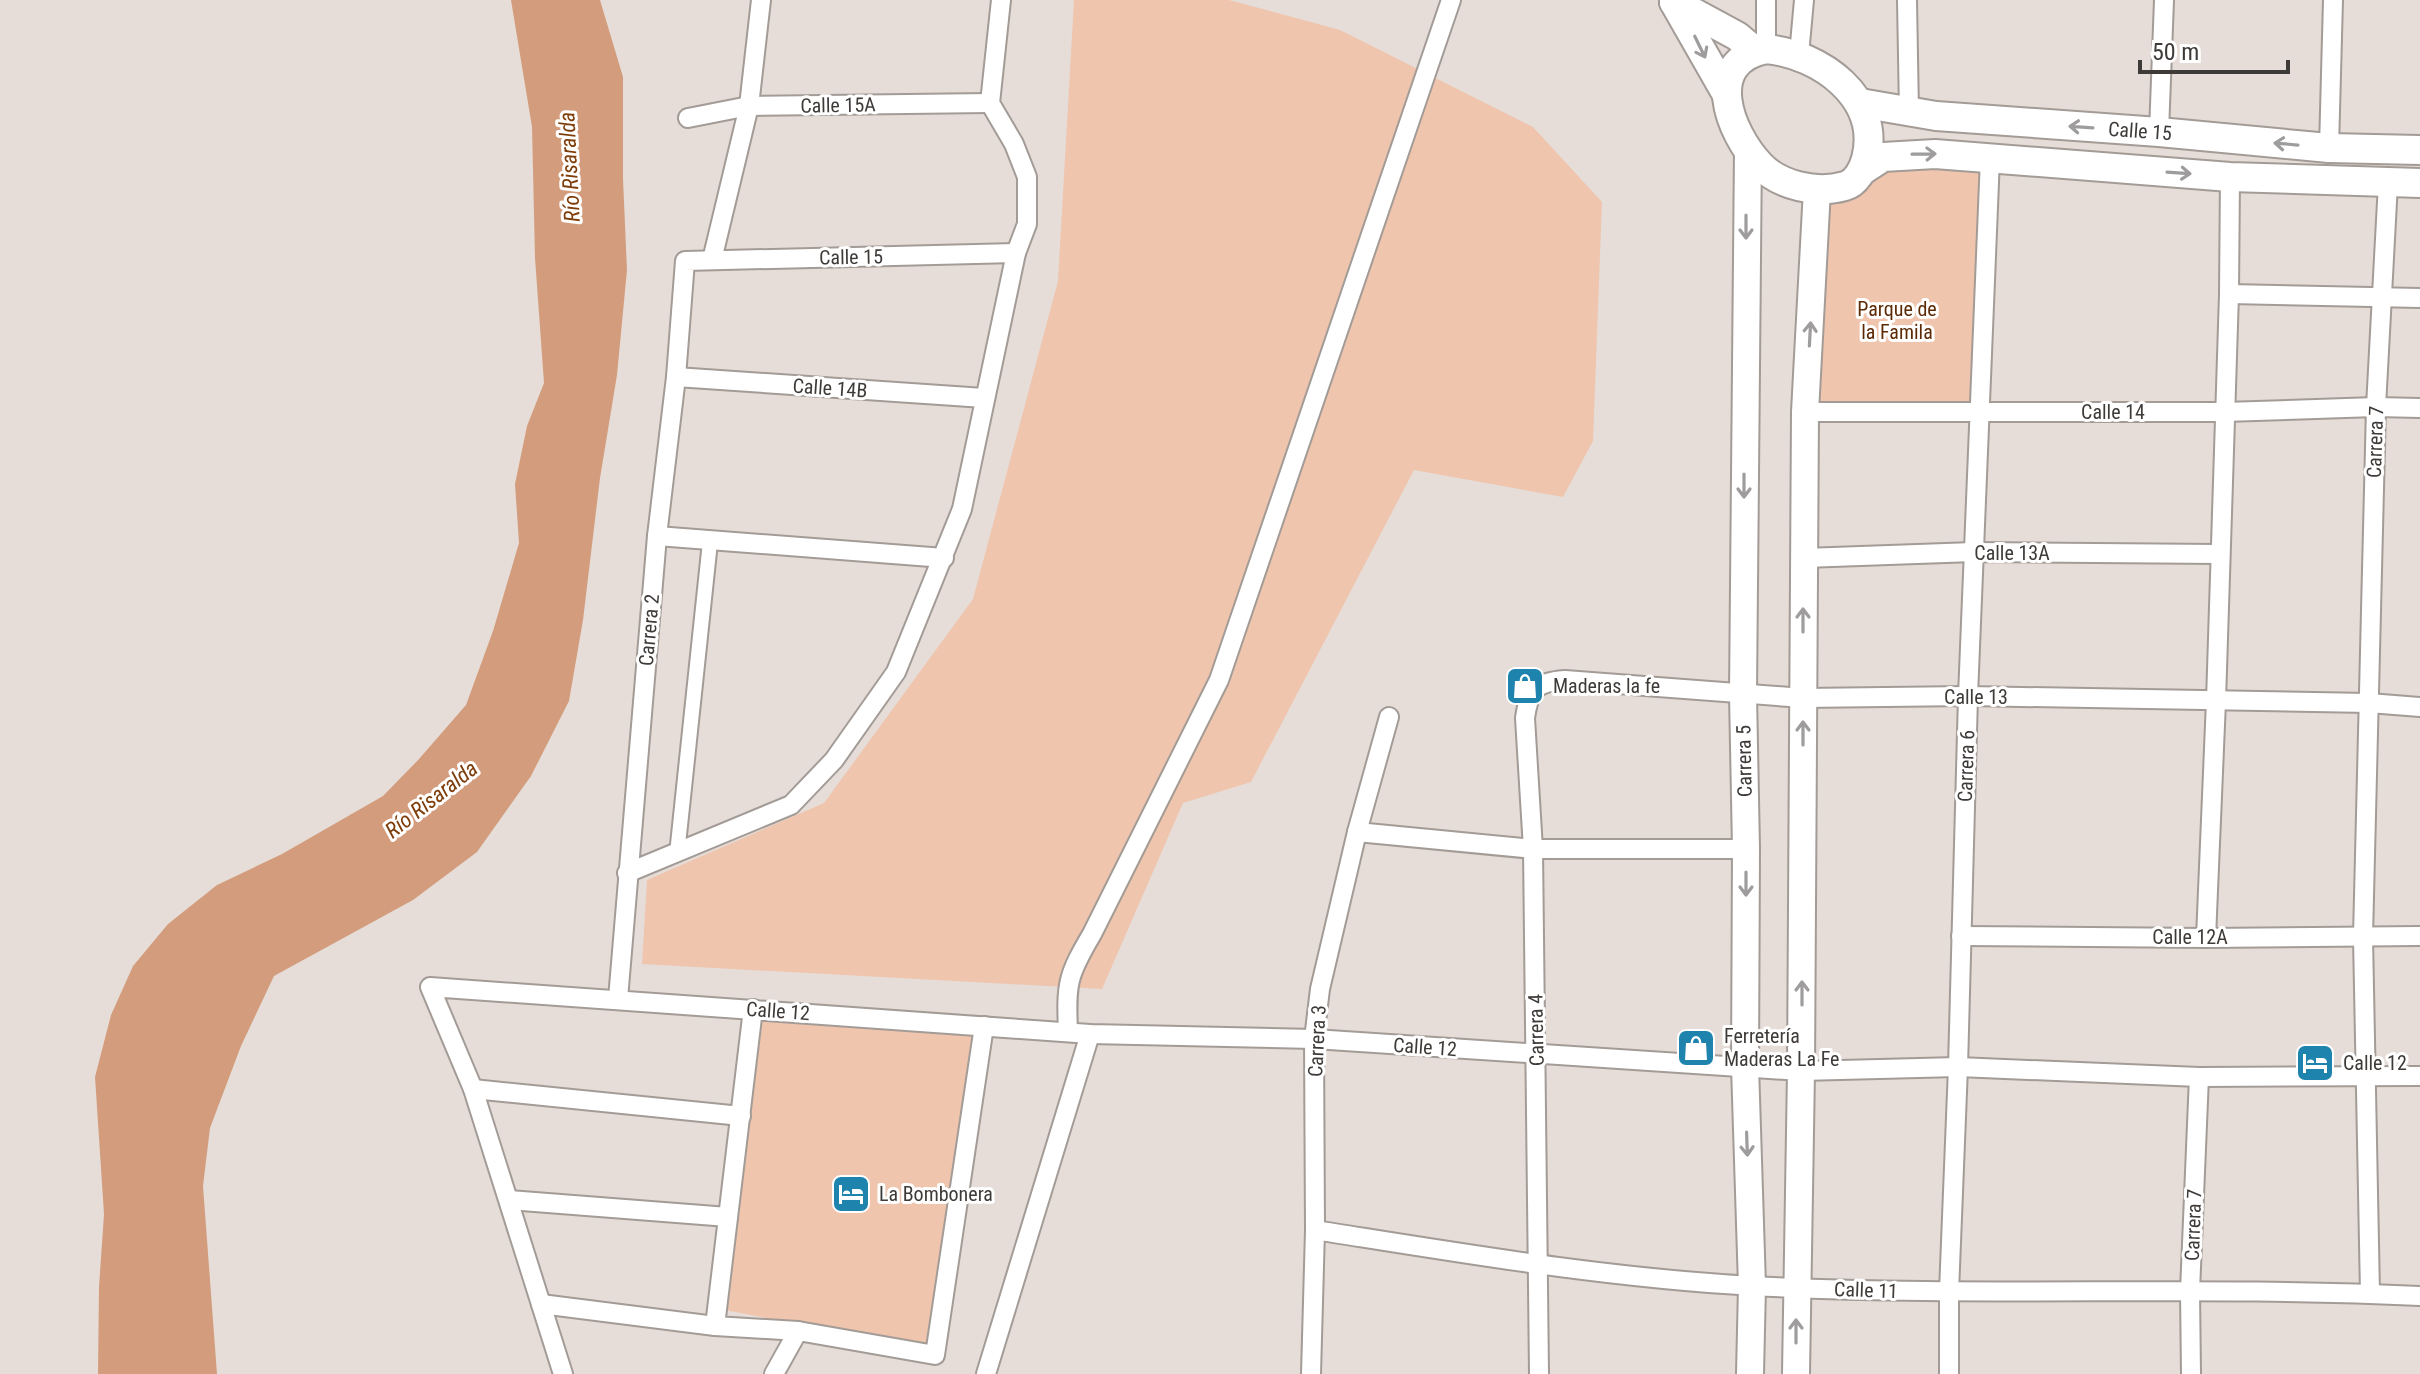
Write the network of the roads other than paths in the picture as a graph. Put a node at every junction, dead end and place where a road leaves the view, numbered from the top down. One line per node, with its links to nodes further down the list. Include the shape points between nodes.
1 (761, 0): 15 (street)
2 (1001, 0): 13 (street)
3 (1451, 0): 67 (street, via 1219,680 1074,965 1066,990)
4 (1766, 0): 10 (street)
5 (1804, 0): 11 (street)
6 (1907, 0): 16 (street)
7 (2164, 0): 18 (street)
8 (2333, 0): 19 (street)
9 (1673, 1): 10 (main road); 12 (main road, one-way to 12)
10 (1761, 50): 11 (main road); 12 (main road, via 1735,67)
11 (1799, 55): 14 (main road, via 1825,69)
12 (1726, 93): 20 (main road)
13 (990, 103): 15 (street, Calle 15A); 28 (street, via 1027,177 1027,224)
14 (1860, 103): 16 (main road, Calle 15); 23 (main road, via 1869,132)
15 (749, 106): 17 (street, Calle 15A); 29 (street)
16 (1909, 112): 18 (main road, Calle 15, one-way to 16)
17 (688, 118)
18 (2159, 132): 19 (main road, Calle 15, one-way to 18)
19 (2329, 148): 21 (main road, Calle 15)
20 (1748, 149): 27 (main road, via 1761,167 1781,179); 48 (main road, Carrera 5, one-way to 48)
21 (2420, 150)
22 (1990, 158): 23 (main road, Calle 15, one-way to 22, via 1883,157); 24 (main road, Calle 15, one-way to 24); 40 (street, Carrera 6)
23 (1863, 170): 27 (main road, via 1850,185)
24 (2230, 177): 25 (main road, Calle 15); 31 (street)
25 (2388, 183): 26 (main road, Calle 15); 32 (street, Carrera 7)
26 (2420, 183)
27 (1817, 189): 38 (main road, one-way to 27)
28 (1016, 253): 29 (street, Calle 15); 35 (street)
29 (712, 260): 30 (street, Calle 15)
30 (685, 261): 34 (street, Carrera 2)
31 (2229, 294): 32 (street); 39 (street)
32 (2381, 296): 33 (street); 36 (street, Carrera 7)
33 (2420, 298)
34 (676, 377): 35 (street, Calle 14B); 41 (street, Carrera 2)
35 (984, 398): 45 (street, via 962,509)
36 (2376, 407): 37 (street, Calle 14); 39 (street, Calle 14); 52 (street, Carrera 7)
37 (2420, 408)
38 (1805, 412): 40 (street, Calle 14); 46 (main road)
39 (2224, 412): 40 (street, Calle 14); 44 (street)
40 (1979, 413): 43 (street, Carrera 6)
41 (657, 536): 42 (street); 59 (street, Carrera 2)
42 (710, 542): 45 (street); 58 (street)
43 (1974, 552): 44 (street, Calle 13A); 46 (street, Calle 13A); 49 (street, Carrera 6)
44 (2220, 554): 51 (street)
45 (944, 558): 58 (street, via 896,672 834,760 791,805)
46 (1804, 558): 50 (main road, one-way to 46)
47 (1534, 688): 48 (street, Calle 13, via 1565,680); 56 (street, Carrera 4, via 1525,718)
48 (1743, 694): 50 (street, Calle 13); 57 (main road, Carrera 5)
49 (1968, 696): 50 (street, Calle 13); 51 (street, Calle 13); 60 (street, Carrera 6)
50 (1803, 698): 73 (main road, one-way to 50)
51 (2216, 701): 52 (street, Calle 13); 63 (street)
52 (2369, 703): 53 (street, Calle 13); 62 (street, Carrera 7)
53 (2420, 707)
54 (1389, 717): 55 (street, Carrera 3)
55 (1357, 832): 56 (street); 69 (street, Carrera 3, via 1320,989)
56 (1533, 849): 57 (street); 70 (street, Carrera 4)
57 (1746, 849): 71 (main road, Carrera 5, one-way to 71)
58 (677, 854): 59 (street)
59 (627, 873): 64 (street, Carrera 2)
60 (1961, 936): 63 (street, Calle 12A); 72 (street, Carrera 6)
61 (2420, 936): 62 (street, Calle 12A)
62 (2363, 937): 63 (street, Calle 12A); 74 (street, Carrera 7)
63 (2206, 938)
64 (618, 999): 65 (street, Calle 12); 77 (street, Calle 12, via 430,987)
65 (753, 1009): 66 (street, Calle 12); 78 (street)
66 (984, 1026): 67 (street, Calle 12); 91 (street, via 935,1355)
67 (1068, 1032): 68 (street, Calle 12)
68 (1090, 1034): 69 (street, Calle 12); 94 (street)
69 (1314, 1039): 70 (street, Calle 12); 81 (street, Carrera 3)
70 (1536, 1055): 71 (street, Calle 12); 82 (street, Carrera 4)
71 (1745, 1066): 73 (street, Calle 12); 83 (main road, Carrera 5, one-way to 83)
72 (1958, 1067): 73 (street, Calle 12); 76 (street, Calle 12); 86 (street, Carrera 6)
73 (1801, 1071): 84 (main road)
74 (2367, 1075): 75 (street, Calle 12); 76 (street, Calle 12); 87 (street, Carrera 7)
75 (2420, 1076)
76 (2199, 1077): 85 (street, Carrera 7)
77 (473, 1089): 78 (street); 79 (street)
78 (741, 1116): 80 (street)
79 (509, 1200): 80 (street); 89 (street)
80 (728, 1217): 90 (street)
81 (1315, 1230): 82 (street, Calle 11); 95 (street, Carrera 3)
82 (1538, 1266): 83 (street, Calle 11); 96 (street, Carrera 4)
83 (1752, 1286): 84 (street, Calle 11); 97 (main road, Carrera 5)
84 (1796, 1287): 86 (street, Calle 11); 98 (main road, one-way to 84)
85 (2190, 1291): 86 (street, Calle 11); 87 (street, Calle 11); 100 (street, Carrera 7)
86 (1949, 1292): 99 (street, Carrera 6)
87 (2370, 1294): 88 (street, Calle 11)
88 (2420, 1296)
89 (541, 1304): 90 (street); 92 (street)
90 (715, 1326): 91 (street)
91 (798, 1331): 93 (street)
92 (563, 1374)
93 (774, 1374)
94 (986, 1374)
95 (1311, 1374)
96 (1539, 1374)
97 (1750, 1374)
98 (1796, 1374)
99 (1949, 1374)
100 (2191, 1374)

